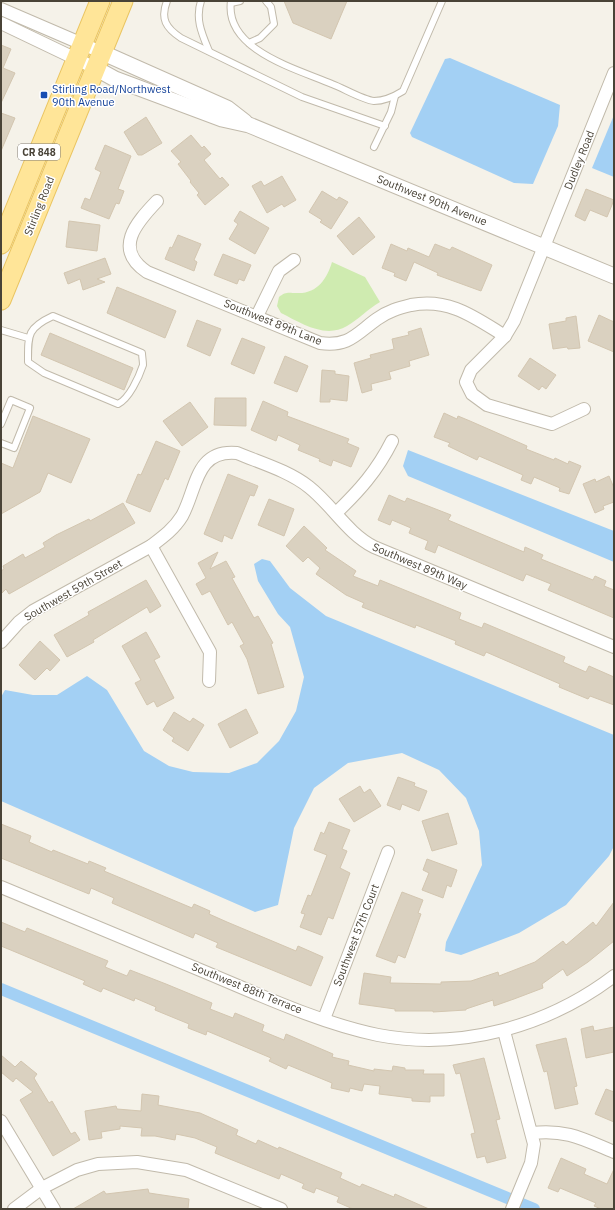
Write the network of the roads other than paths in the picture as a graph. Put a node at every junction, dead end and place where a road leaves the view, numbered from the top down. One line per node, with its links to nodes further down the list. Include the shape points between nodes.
1 (100, 1): 13 (main road, Stirling Road / CR 848)
2 (122, 1): 14 (main road, Stirling Road / CR 848)
3 (167, 1): 12 (lane, via 163,15 169,29 181,38)
4 (202, 1): 12 (lane, via 198,19)
5 (240, 1): 8 (lane)
6 (266, 1): 11 (lane, via 271,7 274,24 260,38)
7 (442, 1): 16 (lane, via 403,91)
8 (231, 2): 11 (lane, via 230,15 237,31)
9 (1, 9): 13 (street)
10 (1, 23): 13 (street)
11 (249, 43): 16 (lane, via 270,58 374,101)
12 (209, 51): 17 (lane, via 302,96)
13 (80, 52): 14 (street); 14 (street); 20 (main road, Stirling Road / CR 848)
14 (98, 60): 21 (street, Southwest 90th Avenue, via 115,79 222,119 249,124); 24 (main road, Stirling Road / CR 848)
15 (614, 73): 21 (street, Dudley Road)
16 (395, 96): 17 (lane)
17 (385, 126): 18 (lane)
18 (374, 147)
19 (157, 201): 25 (street, Southwest 89th Lane, via 138,220 131,241 130,256 136,264 147,272)
20 (1, 244)
21 (545, 246): 23 (street, Southwest 90th Avenue); 27 (street, Dudley Road, via 514,321)
22 (294, 260): 25 (street, via 279,271)
23 (614, 276)
24 (1, 300)
25 (257, 316): 27 (street, Southwest 89th Lane, via 320,342 338,343 353,338 378,318 396,308 418,304 445,304 473,316)
26 (1, 330): 28 (lane)
27 (505, 336): 29 (street, Dudley Road, via 473,366 467,376 466,382 472,394 487,405 552,424)
28 (28, 338): 28 (lane, via 28,362 44,373 118,404 125,401 129,395 143,364 142,353 54,316 40,322)
29 (584, 409)
30 (1, 424): 32 (lane, via 11,400 30,408 14,448)
31 (392, 441): 33 (street, via 384,458 363,487)
32 (1, 443)
33 (336, 513): 34 (street, Southwest 89th Way, via 300,480 237,453 227,452 211,458 204,465 182,515 174,527); 36 (street, Southwest 89th Way, via 352,532 374,548)
34 (151, 546): 35 (street, Southwest 59th Street, via 32,611 18,622); 37 (street, via 210,652)
35 (1, 642)
36 (614, 647)
37 (210, 681)
38 (388, 852): 41 (street, Southwest 57th Court)
39 (1, 887): 41 (street, Southwest 88th Terrace)
40 (614, 976): 42 (street, Southwest 88th Terrace, via 564,1007)
41 (324, 1019): 42 (street, Southwest 88th Terrace, via 379,1035 405,1038 451,1038)
42 (504, 1031): 44 (street)
43 (1, 1120): 46 (street)
44 (532, 1133): 45 (street, via 568,1133); 50 (street, via 534,1152)
45 (614, 1152)
46 (42, 1188): 47 (street); 48 (street); 49 (street, via 78,1170 98,1164 138,1162 186,1170)
47 (14, 1209)
48 (54, 1209)
49 (281, 1209)
50 (512, 1209)

